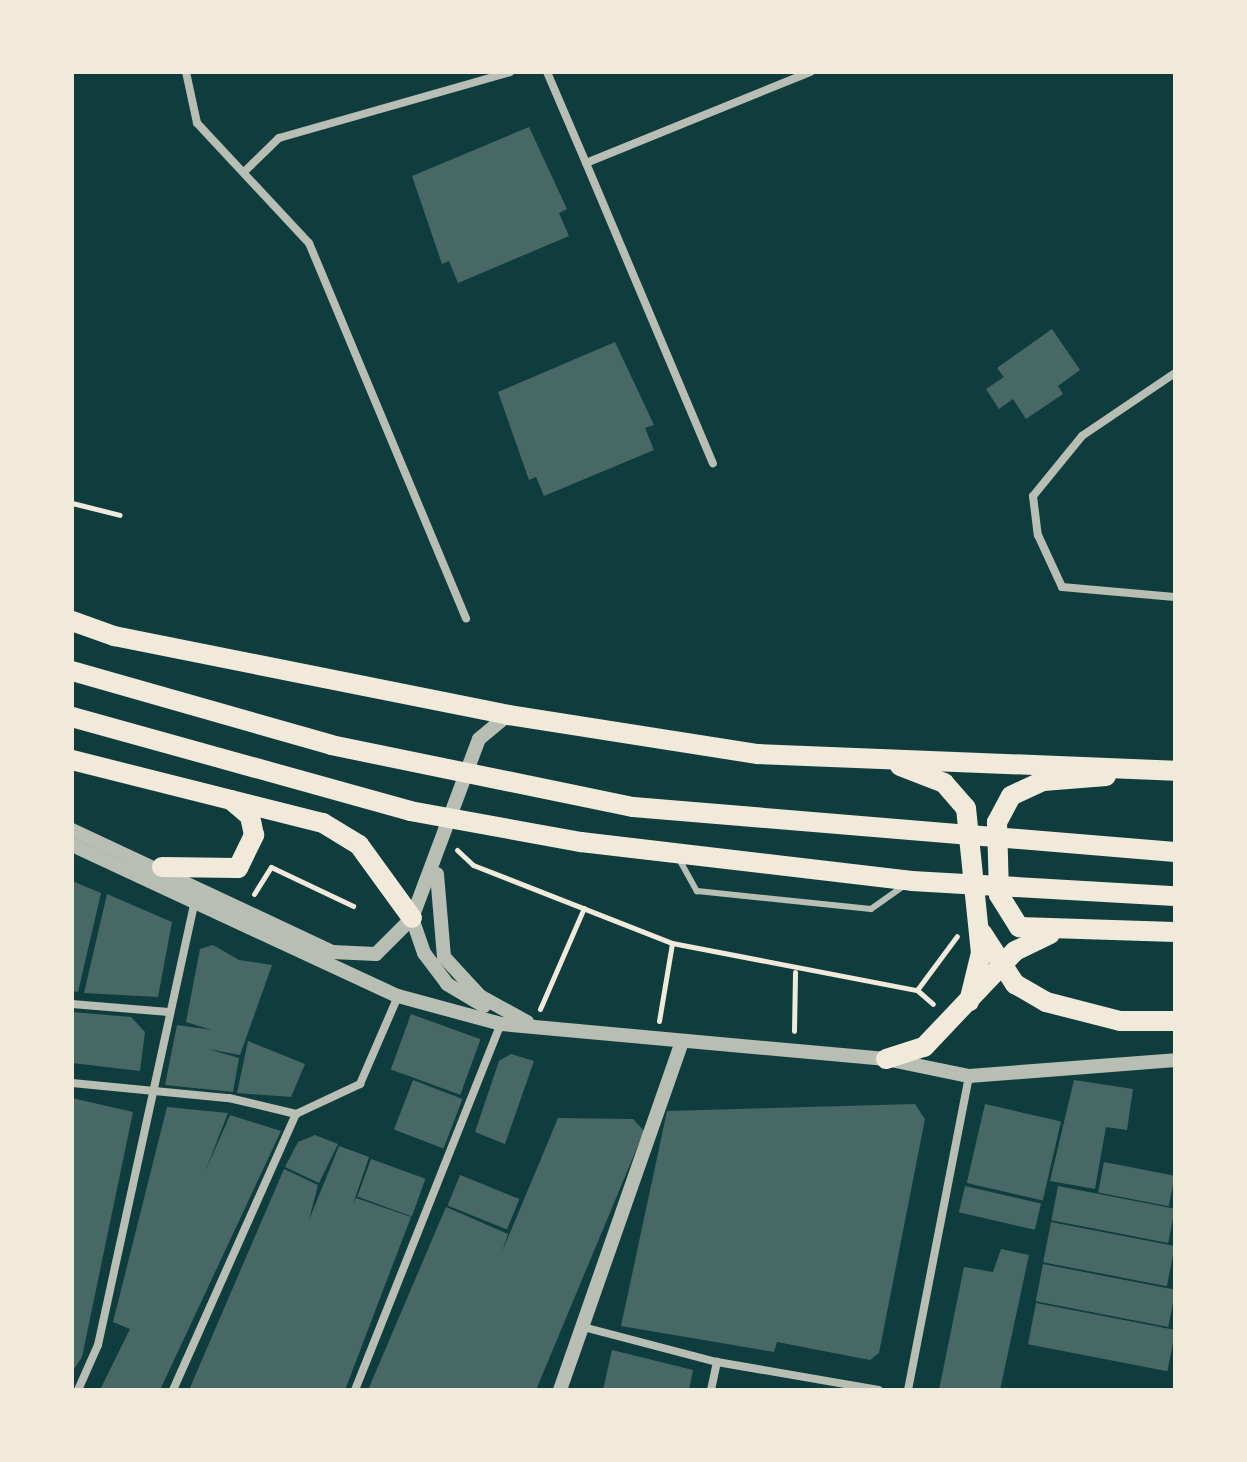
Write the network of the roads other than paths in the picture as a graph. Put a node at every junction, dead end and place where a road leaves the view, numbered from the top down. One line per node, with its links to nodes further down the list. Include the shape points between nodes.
1 (186, 72): 6 (street, via 197,123)
2 (510, 72): 6 (street, via 279,138)
3 (547, 72): 5 (street)
4 (810, 72): 5 (street)
5 (586, 163): 8 (street)
6 (246, 170): 10 (street, via 309,243)
7 (1175, 373): 9 (street, via 1082,436 1033,496 1038,535 1062,587)
8 (713, 463)
9 (1175, 597)
10 (466, 619)
11 (72, 621): 13 (main road, via 114,636)
12 (72, 671): 23 (main road, via 331,745 633,807)
13 (508, 715): 16 (main road, via 758,754); 21 (street, via 479,739)
14 (72, 717): 24 (main road, via 410,811)
15 (72, 760): 19 (main road)
16 (867, 760): 17 (main road); 29 (main road, via 944,783 966,808)
17 (1153, 771): 18 (main road); 32 (main road, via 1025,785 997,822 999,895 1011,922)
18 (1175, 771)
19 (231, 800): 25 (main road, via 250,816 254,835 238,868); 30 (main road, via 323,823 359,845)
20 (72, 830): 25 (street)
21 (445, 839): 30 (street); 39 (street, via 434,899 444,957 480,996)
22 (72, 845): 28 (street)
23 (1175, 852)
24 (677, 856): 26 (main road); 26 (lane, via 697,891 855,908 871,909)
25 (162, 867): 30 (street, via 355,957 392,945)
26 (912, 881): 27 (main road)
27 (1175, 896)
28 (194, 905): 34 (street); 37 (street)
29 (973, 916): 33 (main road); 35 (main road, via 981,953)
30 (412, 918): 39 (street, via 424,953 447,984)
31 (1175, 932): 32 (main road)
32 (1050, 934): 33 (main road)
33 (1001, 965): 35 (main road); 38 (main road, via 1046,1002 1120,1021)
34 (398, 996): 40 (street); 47 (street, via 360,1084)
35 (969, 1002): 42 (main road, via 924,1047)
36 (72, 1004): 37 (street)
37 (169, 1012): 46 (street)
38 (1175, 1021)
39 (528, 1023): 40 (street); 41 (street)
40 (501, 1024): 52 (street)
41 (681, 1045): 42 (street); 48 (street)
42 (886, 1059): 44 (street)
43 (1175, 1060): 44 (street)
44 (969, 1076): 56 (street)
45 (72, 1083): 46 (street)
46 (156, 1092): 47 (street); 50 (street, via 98,1345)
47 (296, 1114): 51 (street)
48 (587, 1328): 49 (street); 53 (street)
49 (717, 1362): 54 (street); 55 (street)
50 (78, 1390)
51 (173, 1390)
52 (355, 1390)
53 (560, 1390)
54 (711, 1390)
55 (879, 1390)
56 (908, 1390)

